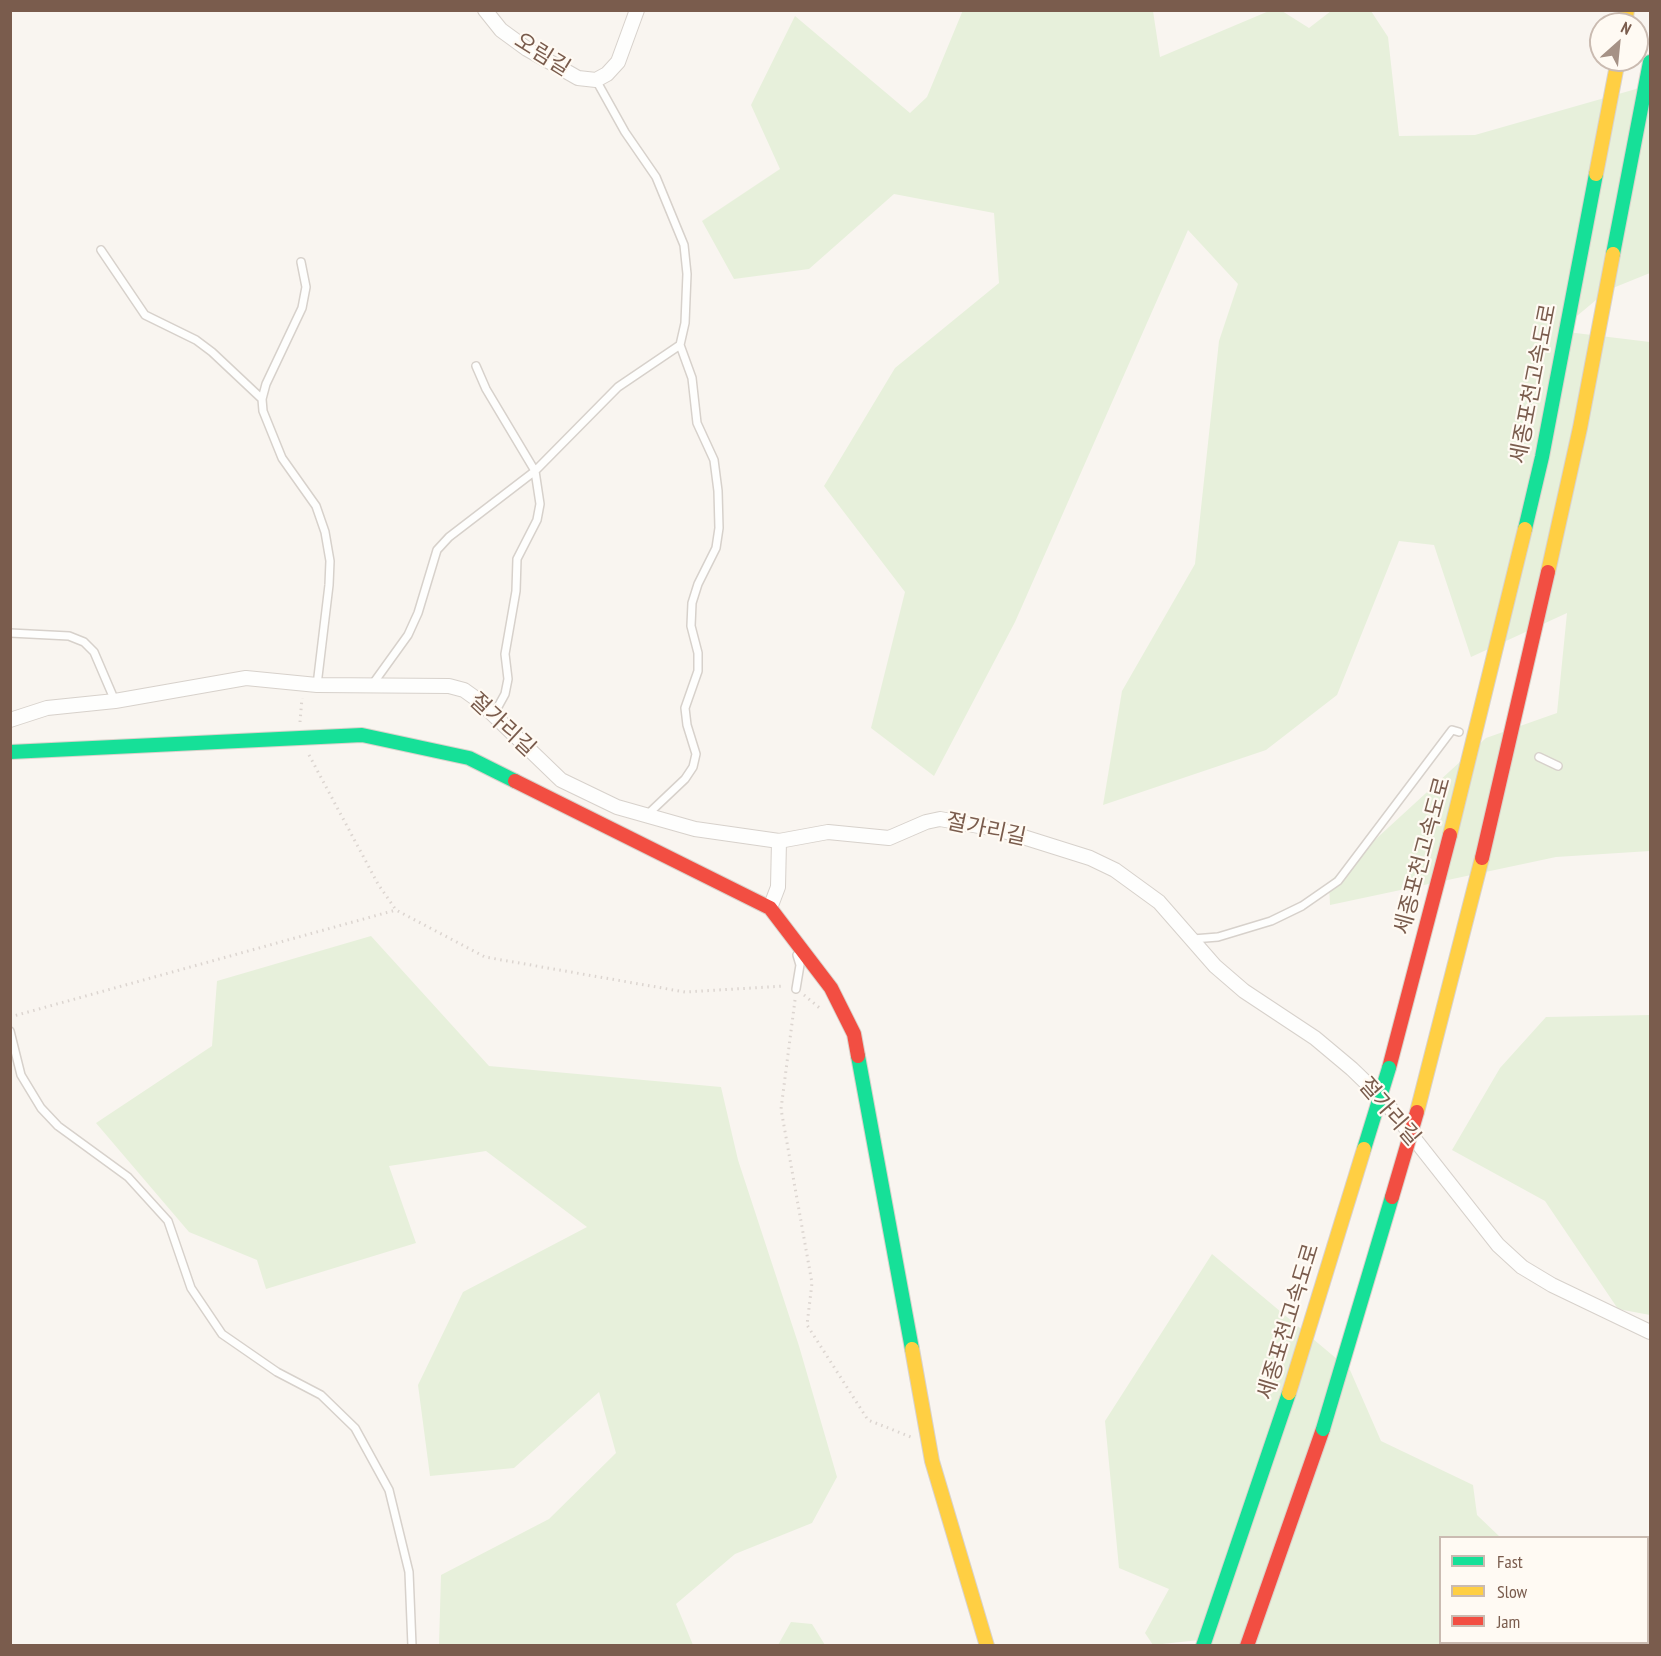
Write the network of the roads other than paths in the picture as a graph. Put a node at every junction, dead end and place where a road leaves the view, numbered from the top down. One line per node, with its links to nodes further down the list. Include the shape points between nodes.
1 (485, 10): 5 (street, 오림길, via 501,30 527,49 579,78)
2 (637, 10): 5 (street, 오림길, via 618,62)
3 (1650, 62): 33 (main road, bridge, via 1580,428 1485,848 1417,1112 1323,1429)
4 (1616, 72): 32 (main road, 세종포천고속도로, bridge, via 1542,457 1464,783 1389,1068 1289,1394)
5 (596, 80): 8 (lane, via 656,177 684,245 687,274)
6 (100, 250): 10 (lane, via 145,315 204,346)
7 (301, 262): 10 (lane, via 306,287 302,308)
8 (680, 345): 11 (lane, via 618,387); 22 (lane, via 692,378 698,423 714,460 719,528 716,548 692,603 691,626 699,653 698,671 685,708 695,760 685,779)
9 (476, 366): 11 (lane)
10 (262, 399): 13 (lane, via 282,458 316,506 325,532 329,585)
11 (535, 471): 14 (lane, via 437,550 408,635); 16 (lane, via 540,504 537,520 517,559 516,591 505,654 508,680)
12 (10, 633): 15 (lane, via 69,636 84,642 94,652)
13 (317, 685): 14 (street, 절가리길); 15 (street, 절가리길, via 246,678)
14 (370, 687): 16 (street, 절가리길, via 449,686 465,690)
15 (115, 701): 17 (street, 절가리길, via 47,708)
16 (494, 714): 22 (street, 절가리길, via 561,780 616,807)
17 (10, 720)
18 (1459, 732): 26 (lane, via 1452,730 1338,881 1302,906 1271,921 1218,937)
19 (10, 752): 24 (main road, via 362,735 469,758)
20 (1539, 757): 21 (lane)
21 (1558, 766)
22 (647, 815): 23 (street, 절가리길, via 695,829)
23 (779, 841): 24 (street, via 778,886); 26 (street, 절가리길, via 828,832 889,838 940,819 1001,830 1090,858 1114,870 1159,902)
24 (770, 908): 25 (main road)
25 (793, 938): 27 (lane, via 800,965); 31 (main road, via 831,988 854,1034 928,1439)
26 (1191, 939): 29 (street, 절가리길, via 1244,991 1315,1038 1375,1092 1498,1245 1522,1268)
27 (796, 989)
28 (10, 1030): 30 (lane, via 21,1075 41,1108 58,1126 128,1177 168,1221 191,1288 222,1334 321,1395 355,1428 389,1490 410,1572)
29 (1650, 1332)
30 (412, 1646)
31 (987, 1646)
32 (1203, 1646)
33 (1247, 1646)

